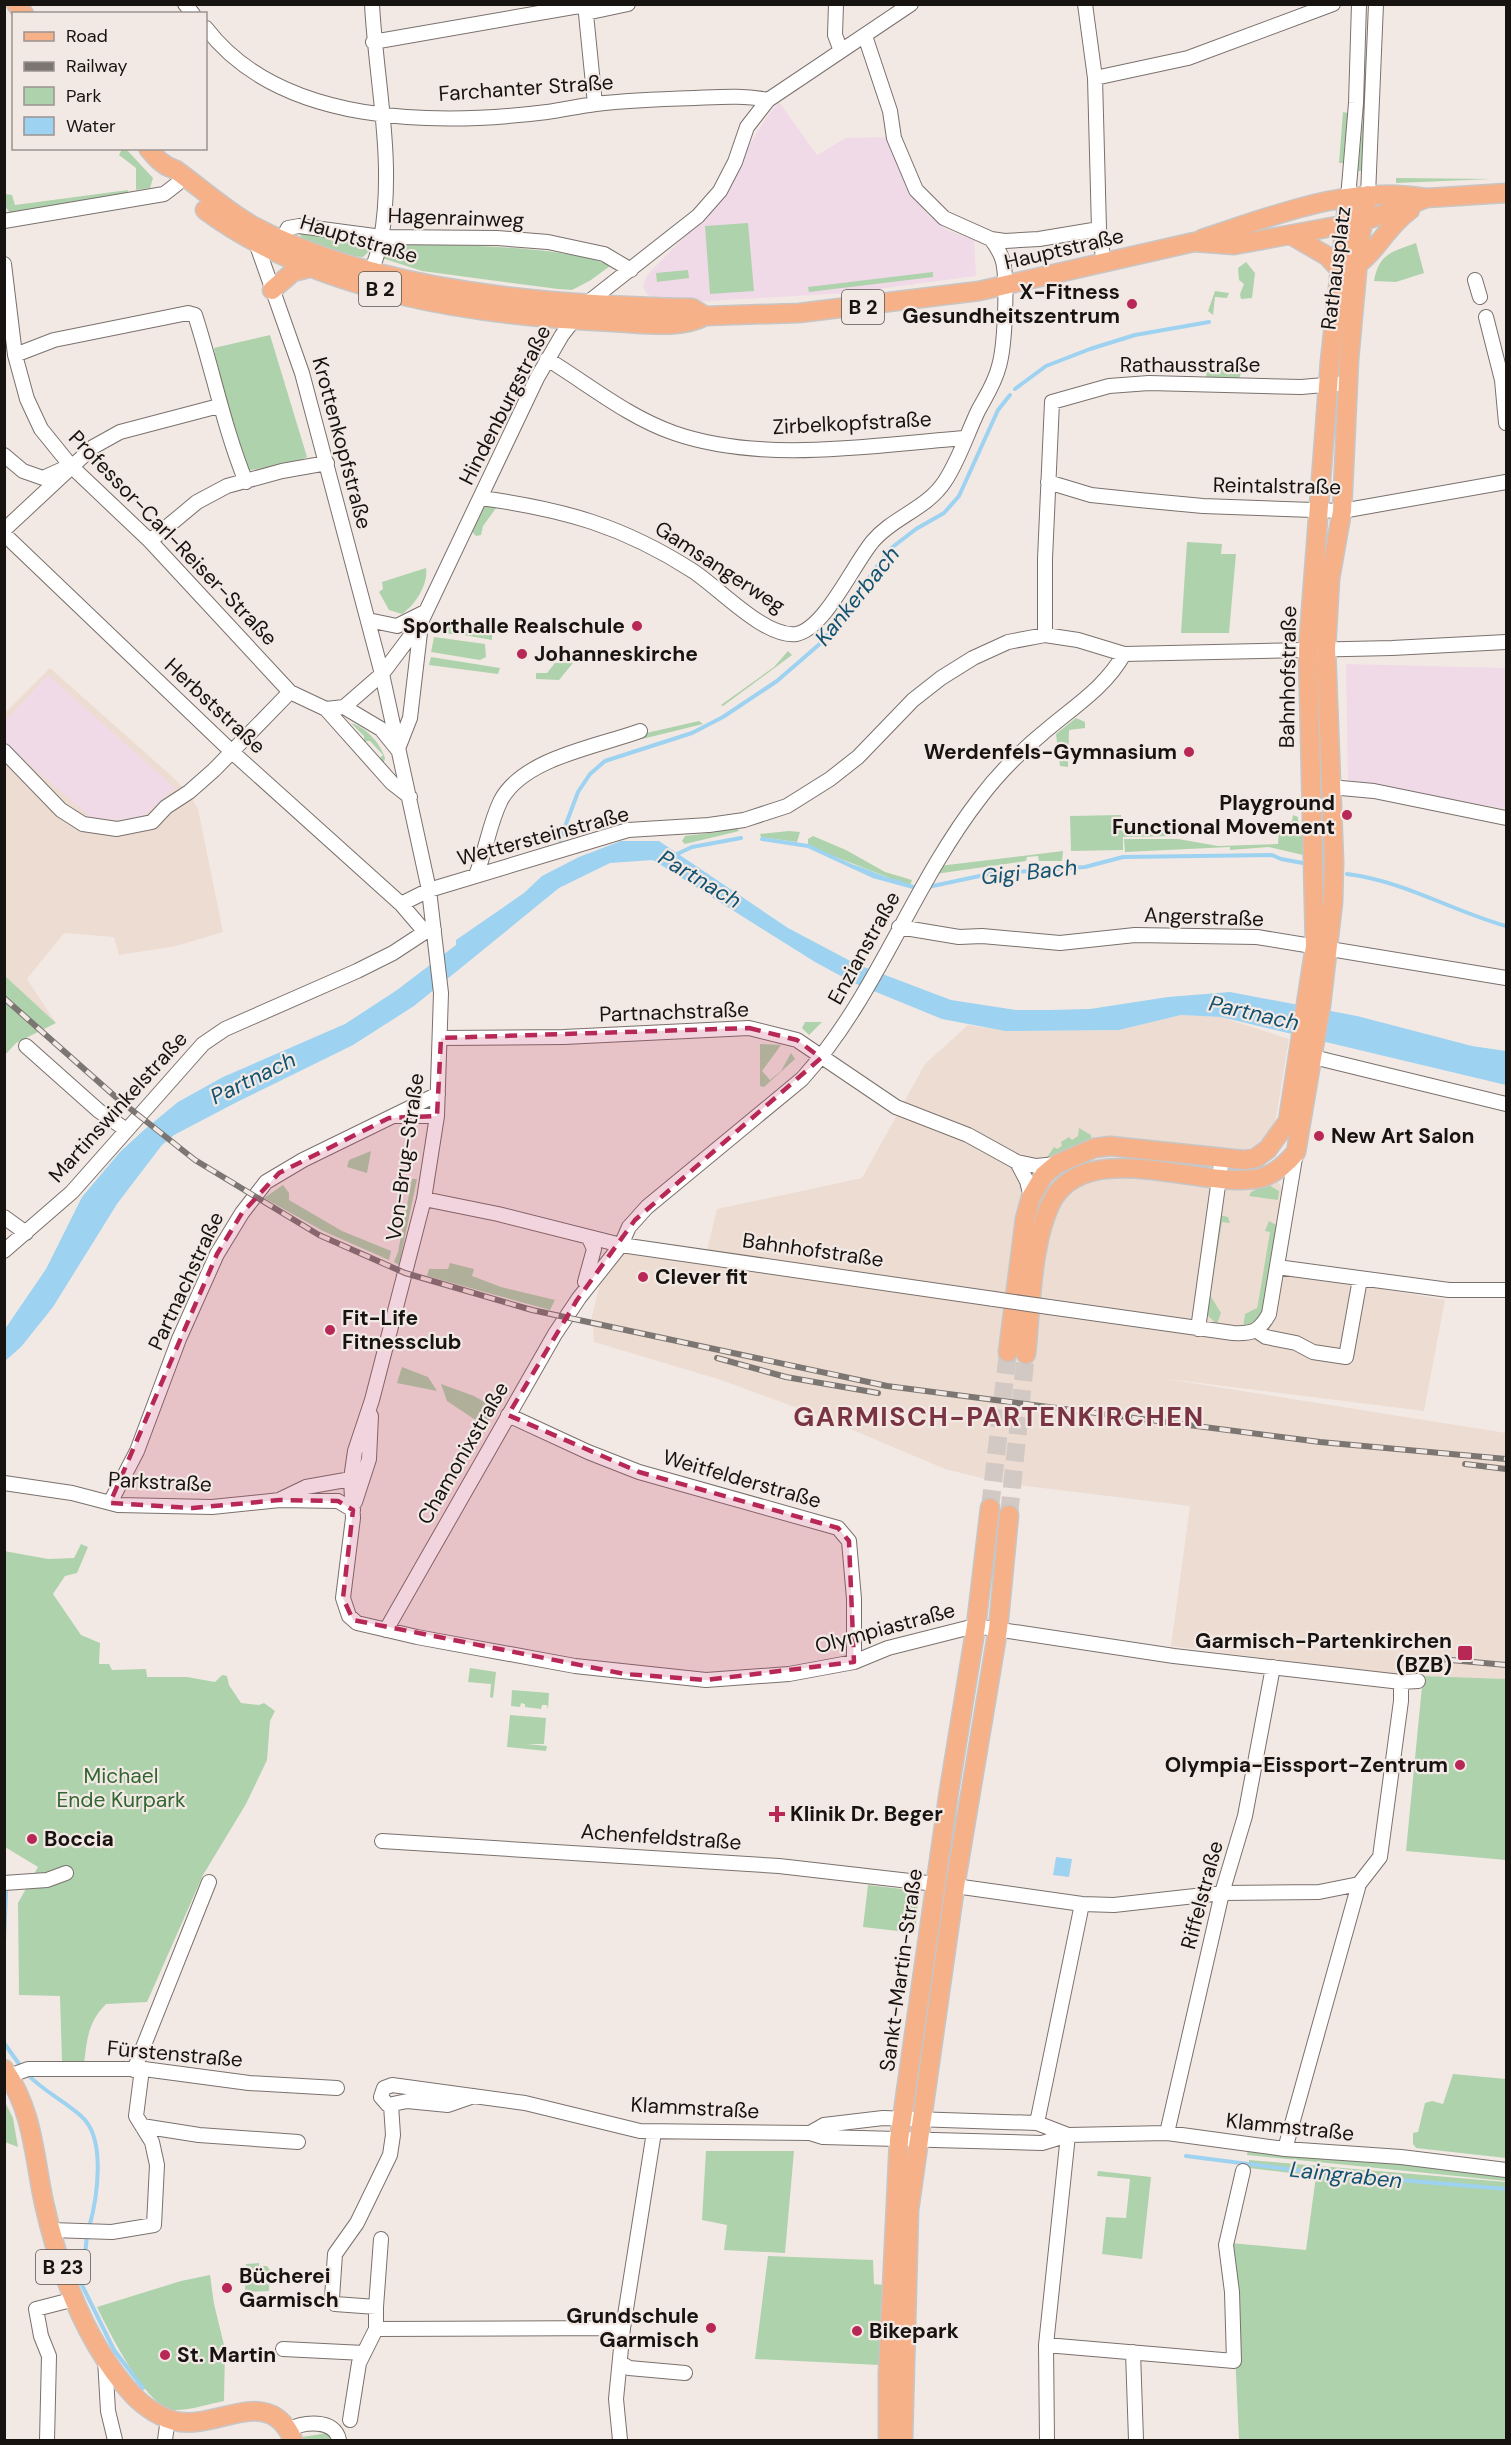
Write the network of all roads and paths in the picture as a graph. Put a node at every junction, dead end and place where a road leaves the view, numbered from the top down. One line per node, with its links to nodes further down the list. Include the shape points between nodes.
1 (372, 4): 12 (street)
2 (628, 4): 9 (street)
3 (836, 4): 13 (street, via 835,35)
4 (911, 4): 11 (street, Hindenburgstraße)
5 (1085, 4): 14 (street)
6 (1333, 4): 14 (street, via 1181,60)
7 (1359, 4): 23 (street)
8 (1376, 4): 22 (street)
9 (585, 8): 12 (street); 16 (street)
10 (207, 29): 17 (street, Farchanter Straße, via 220,46 253,73 280,88 316,101)
11 (865, 36): 13 (street, Hindenburgstraße); 33 (street, via 890,111 894,138 916,190 944,218)
12 (373, 42): 17 (street)
13 (841, 51): 15 (street, Hindenburgstraße)
14 (1095, 78): 28 (street)
15 (768, 100): 16 (street, Farchanter Straße, via 731,96); 40 (street, Hindenburgstraße, via 747,127 720,191 694,220)
16 (595, 104): 17 (street, Farchanter Straße, via 490,117)
17 (382, 114): 31 (street, via 387,158)
18 (149, 150): 19 (main road, Hauptstraße / B 2)
19 (164, 165): 20 (main road, Hauptstraße / B 2); 29 (main road, Hauptstraße / B 2)
20 (177, 184): 25 (street, via 164,194); 29 (main road, Hauptstraße / B 2, via 207,211)
21 (1505, 192): 24 (main road, Hauptstraße / B 2)
22 (1368, 195): 23 (main road, Rathausplatz / B 2); 24 (main road, Hauptstraße / B 2); 26 (main road, Rathausplatz)
23 (1348, 198): 27 (main road, Bahnhofstraße); 34 (main road, Rathausplatz / B 2, via 1314,204)
24 (1427, 198): 26 (main road, Hauptstraße / B 2); 37 (main road, via 1398,218)
25 (4, 221)
26 (1364, 221): 27 (main road, Hauptstraße / B 2); 37 (main road, Rathausplatz)
27 (1343, 224): 30 (main road, Hauptstraße / B 2); 39 (main road, Bahnhofstraße)
28 (1099, 229): 33 (street, via 1039,239); 36 (street)
29 (254, 234): 32 (main road, Hauptstraße / B 2); 38 (main road, Hauptstraße / B 2); 44 (street, Krottenkopfstraße)
30 (1292, 235): 34 (main road, Hauptstraße / B 2, via 1234,246); 39 (main road, via 1327,256)
31 (382, 237): 32 (street, Hagenrainweg, via 300,226 288,228); 40 (street, Hagenrainweg, via 548,242 604,254); 41 (street)
32 (282, 239): 41 (main road, Hauptstraße / B 2)
33 (991, 239): 43 (street, via 1004,266)
34 (1194, 242): 36 (main road, Hauptstraße / B 2)
35 (4, 264): 51 (street, Professor-Carl-Reiser-Straße)
36 (1104, 264): 43 (main road, Hauptstraße / B 2)
37 (1358, 264): 53 (main road, Rathausplatz)
38 (309, 268): 41 (main road, Hauptstraße / B 2); 44 (main road, via 293,272)
39 (1339, 269): 54 (main road, Bahnhofstraße)
40 (630, 270): 47 (street, Hindenburgstraße)
41 (369, 278): 45 (main road, Hauptstraße / B 2)
42 (1475, 280): 46 (street)
43 (1004, 287): 48 (main road, Hauptstraße / B 2, via 857,308); 57 (street, via 1000,365)
44 (272, 290): 59 (street, Krottenkopfstraße, via 302,373)
45 (454, 296): 47 (main road, Hauptstraße / B 2); 50 (main road, Hauptstraße / B 2)
46 (1480, 297)
47 (586, 304): 48 (main road, Hauptstraße / B 2, via 692,308); 50 (street, Hindenburgstraße)
48 (705, 316): 50 (main road, Hauptstraße / B 2, via 691,323)
49 (1485, 317): 56 (street, via 1502,380)
50 (572, 320): 52 (street, Hindenburgstraße)
51 (15, 355): 55 (street, via 54,340 188,312 195,315); 60 (street, Professor-Carl-Reiser-Straße, via 27,399 41,429)
52 (547, 359): 57 (street, Zirbelkopfstraße, via 654,424 707,442 777,449); 64 (street, Hindenburgstraße)
53 (1348, 383): 54 (street, Rathausstraße); 66 (main road, Bahnhofstraße)
54 (1330, 384): 62 (street, Rathausstraße, via 1301,387 1149,383 1109,386 1052,402); 65 (main road, Bahnhofstraße)
55 (219, 406): 60 (street, via 120,432 93,447); 61 (street)
56 (1506, 423)
57 (966, 438): 64 (street, Gamsangerweg, via 945,481 931,497 883,529 822,618 797,634 773,631 695,573 630,535 543,507)
58 (4, 455): 60 (street, via 23,471 43,478)
59 (327, 463): 61 (street); 70 (street, Krottenkopfstraße)
60 (71, 466): 67 (street); 68 (street, Professor-Carl-Reiser-Straße)
61 (246, 482): 68 (street, via 227,486 197,502)
62 (1048, 482): 65 (street, Reintalstraße, via 1101,496 1203,506); 71 (street, Rathausstraße)
63 (1506, 482): 66 (street, Reintalstraße)
64 (481, 498): 69 (street, Hindenburgstraße)
65 (1320, 511): 66 (street, Reintalstraße); 73 (main road, Bahnhofstraße)
66 (1342, 511): 73 (main road, Bahnhofstraße)
67 (4, 532): 82 (street, Herbststraße)
68 (150, 541): 76 (street, Professor-Carl-Reiser-Straße)
69 (424, 617): 70 (street, via 397,626); 75 (street, Hindenburgstraße); 80 (street, Hindenburgstraße, via 410,718)
70 (368, 620): 75 (street, Krottenkopfstraße)
71 (1045, 635): 74 (street, Wettersteinstraße); 87 (street, Wettersteinstraße, via 1008,642 941,678 913,700 858,757 787,806 744,820 628,830)
72 (1506, 642): 73 (street, Wettersteinstraße)
73 (1317, 649): 74 (street, Wettersteinstraße); 83 (main road, Bahnhofstraße); 93 (main road, Bahnhofstraße)
74 (1124, 654): 91 (street, Enzianstraße, via 1113,674 1001,772 927,877)
75 (382, 675): 77 (street); 80 (street)
76 (290, 692): 78 (street, Professor-Carl-Reiser-Straße); 82 (street)
77 (344, 707): 78 (street); 80 (street, via 381,729)
78 (326, 709): 84 (street, Professor-Carl-Reiser-Straße, via 392,783)
79 (640, 731): 86 (street, via 539,765 518,779 502,799)
80 (400, 750): 84 (street)
81 (4, 751): 82 (street, via 61,810 83,824 117,829 153,822)
82 (231, 751): 90 (street, Herbststraße)
83 (1330, 787): 85 (street, via 1374,791); 93 (main road, Bahnhofstraße, via 1334,862)
84 (410, 797): 89 (street)
85 (1506, 818)
86 (487, 849): 87 (street, via 497,861); 88 (street)
87 (497, 869): 88 (street, Wettersteinstraße)
88 (476, 875): 89 (street, Wettersteinstraße)
89 (429, 890): 90 (street); 92 (street)
90 (401, 904): 92 (street, Herbststraße)
91 (899, 927): 93 (street, Angerstraße, via 959,937 1060,943 1135,935 1188,935 1257,938); 98 (street, Enzianstraße, via 863,997)
92 (431, 931): 95 (street, Von-Brug-Straße, via 441,993); 103 (street, Martinswinkelstraße, via 357,971 225,1029 203,1044)
93 (1322, 947): 94 (street, Angerstraße); 97 (main road, Bahnhofstraße)
94 (1506, 978)
95 (441, 1038): 98 (street, Partnachstraße, via 749,1028 797,1040); 99 (street, Von-Brug-Straße)
96 (26, 1046): 103 (street)
97 (1307, 1047): 100 (street); 104 (main road, Bahnhofstraße); 105 (main road, Bahnhofstraße, via 1288,1121)
98 (821, 1058): 107 (street, Partnachstraße, via 896,1107 968,1135); 117 (street, Enzianstraße, via 802,1079 647,1207 628,1227)
99 (438, 1094): 101 (street, Partnachstraße); 102 (street, Von-Brug-Straße)
100 (1506, 1104)
101 (395, 1116): 102 (street, Partnachstraße); 130 (street, Partnachstraße, via 266,1182 228,1235 179,1339 137,1451)
102 (436, 1116): 113 (street, Von-Brug-Straße)
103 (125, 1129): 115 (street, Martinswinkelstraße, via 72,1192)
104 (1296, 1152): 109 (main road); 111 (street, Bahnhofstraße)
105 (1262, 1153): 106 (main road); 109 (street)
106 (1222, 1157): 108 (main road, via 1110,1146); 110 (street)
107 (1017, 1162): 108 (street, Partnachstraße, via 1036,1166); 112 (street)
108 (1057, 1164): 112 (main road, via 1044,1175)
109 (1276, 1171): 110 (main road, via 1262,1178); 111 (street)
110 (1219, 1179): 112 (main road, via 1102,1169 1078,1176 1061,1187 1039,1240 1017,1353 1021,1239); 123 (street)
111 (1289, 1184): 119 (street, Bahnhofstraße)
112 (1030, 1197)
113 (424, 1199): 116 (street, Bahnhofstraße); 125 (street, Von-Brug-Straße)
114 (4, 1217): 115 (street)
115 (26, 1233): 118 (street, Martinswinkelstraße)
116 (589, 1238): 117 (street, Bahnhofstraße); 122 (street, Chamonixstraße, via 594,1249 592,1264)
117 (621, 1245): 122 (street, Chamonixstraße); 123 (street, Bahnhofstraße, bridge)
118 (4, 1251)
119 (1277, 1267): 120 (street); 124 (street, Bahnhofstraße, via 1269,1314)
120 (1360, 1279): 121 (street, via 1449,1290); 124 (street, Bahnhofstraße, via 1346,1357 1313,1352)
121 (1506, 1290)
122 (579, 1298): 126 (street, Chamonixstraße)
123 (1198, 1329): 124 (street, Bahnhofstraße, via 1252,1334)
124 (1257, 1331)
125 (371, 1404): 127 (street, Von-Brug-Straße); 132 (street, Von-Brug-Straße, via 369,1459)
126 (508, 1415): 136 (street, Chamonixstraße); 137 (street, Weitfelderstraße, via 639,1472 837,1528 849,1541)
127 (348, 1479): 129 (street, Parkstraße, via 306,1487); 132 (street, Von-Brug-Straße)
128 (4, 1483): 130 (street, Parkstraße)
129 (280, 1500): 130 (street, Parkstraße, via 194,1508); 132 (street, Parkstraße, via 338,1502)
130 (110, 1503)
131 (990, 1508): 134 (main road, Sankt-Martin-Straße)
132 (353, 1510): 136 (street, Olympiastraße, via 343,1605 357,1623)
133 (1009, 1515): 135 (main road, Sankt-Martin-Straße)
134 (976, 1626): 135 (street, Olympiastraße); 137 (street, Olympiastraße, via 932,1635); 146 (main road, Sankt-Martin-Straße, via 949,1791)
135 (998, 1629): 138 (street, Olympiastraße); 146 (main road, Sankt-Martin-Straße)
136 (386, 1630): 137 (street, Olympiastraße, via 575,1666 706,1680 789,1674)
137 (854, 1662)
138 (1273, 1667): 140 (street, Olympiastraße); 147 (street, Riffelstraße, via 1245,1816)
139 (1418, 1681): 140 (street, Olympiastraße)
140 (1401, 1682): 145 (street, via 1380,1857)
141 (382, 1841): 146 (street, Achenfeldstraße, via 779,1866)
142 (66, 1873): 143 (street, via 47,1880)
143 (9, 1882)
144 (209, 1882): 149 (street)
145 (1359, 1884): 147 (street, Achenfeldstraße, via 1319,1892); 165 (street)
146 (946, 1885): 148 (street, Achenfeldstraße); 154 (main road, Sankt-Martin-Straße); 155 (main road, Sankt-Martin-Straße)
147 (1222, 1893): 148 (street, Achenfeldstraße, via 1134,1905); 160 (street, Riffelstraße)
148 (1082, 1904): 156 (street)
149 (138, 2069): 150 (street, Fürstenstraße); 151 (street, Fürstenstraße, via 249,2083); 157 (street, via 136,2116)
150 (6, 2072): 168 (main road, B 23, via 26,2112)
151 (337, 2088)
152 (474, 2096): 153 (street, Klammstraße, via 448,2105 407,2101); 153 (street, Klammstraße, via 392,2085 381,2093 384,2103); 158 (street, Klammstraße, via 525,2103)
153 (391, 2105): 171 (street, via 393,2145 357,2223 334,2254 335,2304)
154 (902, 2119): 155 (street, Klammstraße); 159 (street, Klammstraße, via 824,2125); 162 (main road, Sankt-Martin-Straße)
155 (922, 2120): 156 (street, Klammstraße); 163 (main road, Sankt-Martin-Straße)
156 (1037, 2123): 161 (street, Klammstraße)
157 (142, 2126): 164 (street, via 199,2135); 168 (street, via 152,2142 157,2165 154,2225 112,2232)
158 (654, 2132): 159 (street, Klammstraße); 172 (street)
159 (810, 2133): 162 (street, Klammstraße, via 823,2137)
160 (1167, 2133): 161 (street, Klammstraße); 165 (street, Klammstraße)
161 (1068, 2135): 163 (street, Klammstraße, via 1042,2143); 174 (street)
162 (899, 2139): 163 (street, Klammstraße); 189 (main road, Sankt-Martin-Straße)
163 (919, 2140): 190 (main road, Sankt-Martin-Straße, via 908,2222)
164 (298, 2142)
165 (1285, 2149): 166 (street, Klammstraße, via 1401,2157)
166 (1506, 2170)
167 (1243, 2171): 176 (street, via 1226,2245 1234,2361)
168 (51, 2230): 170 (main road, B 23)
169 (381, 2239): 171 (street)
170 (75, 2299): 178 (main road, B 23); 184 (street, via 36,2309 49,2356)
171 (376, 2307): 173 (street)
172 (623, 2328): 173 (street); 179 (street)
173 (376, 2329): 177 (street)
174 (1046, 2345): 176 (street); 191 (street)
175 (283, 2349): 177 (street)
176 (1133, 2352): 192 (street)
177 (364, 2353): 182 (street)
178 (105, 2357): 181 (main road, B 23, via 137,2399); 185 (street, via 108,2411)
179 (621, 2363): 180 (street, via 628,2368); 188 (street, via 616,2399)
180 (685, 2373)
181 (186, 2420): 183 (main road, via 267,2412 279,2418); 186 (street)
182 (350, 2420)
183 (290, 2435): 187 (street, via 306,2423 334,2429)
184 (47, 2440)
185 (115, 2440)
186 (165, 2440)
187 (339, 2440)
188 (620, 2440)
189 (888, 2440)
190 (903, 2440)
191 (1047, 2440)
192 (1136, 2440)

